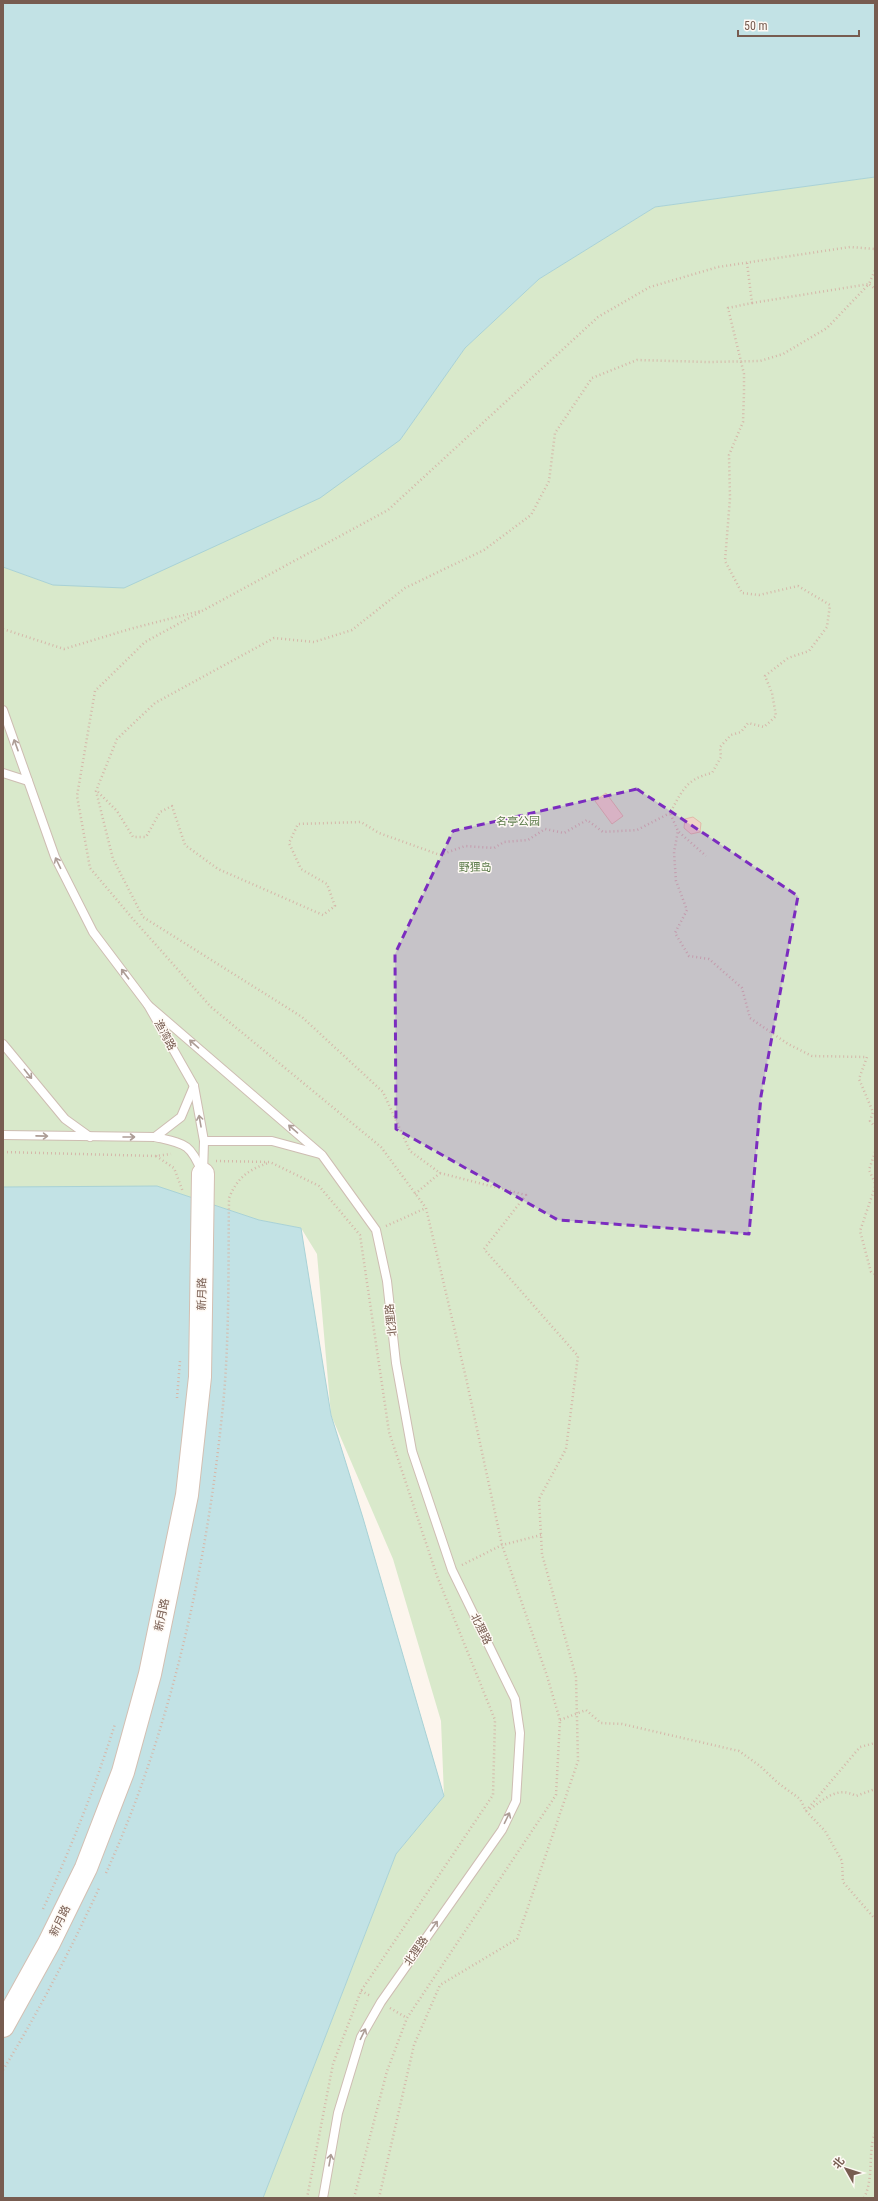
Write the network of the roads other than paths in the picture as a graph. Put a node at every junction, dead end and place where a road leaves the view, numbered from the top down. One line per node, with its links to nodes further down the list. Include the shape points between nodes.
1 (3, 710): 3 (lane, 渔湾路, one-way to 1)
2 (3, 773): 3 (lane)
3 (28, 781): 4 (lane, 渔湾路, one-way to 3, via 93,932 55,857)
4 (148, 1005): 6 (lane, 渔湾路); 11 (lane, 北狸路, one-way to 4)
5 (3, 1044): 8 (lane, one-way to 8, via 65,1119)
6 (194, 1086): 9 (lane, via 181,1117); 10 (lane, 渔湾路, one-way to 6)
7 (3, 1135): 8 (lane, one-way to 8)
8 (90, 1137): 9 (lane, one-way to 9)
9 (155, 1137): 12 (lane, via 178,1143 193,1152)
10 (204, 1141): 11 (lane, via 272,1141); 12 (lane, 渔湾路)
11 (322, 1155): 14 (lane, 北狸路, one-way to 11, via 338,2113 361,2037 381,2002 502,1830 516,1801 520,1733 515,1699 452,1570 412,1450 396,1363 387,1281 376,1230)
12 (203, 1167): 13 (street, 新月路, via 200,1377 187,1496 150,1674 122,1772 86,1868 49,1943)
13 (3, 2026)
14 (323, 2198)

